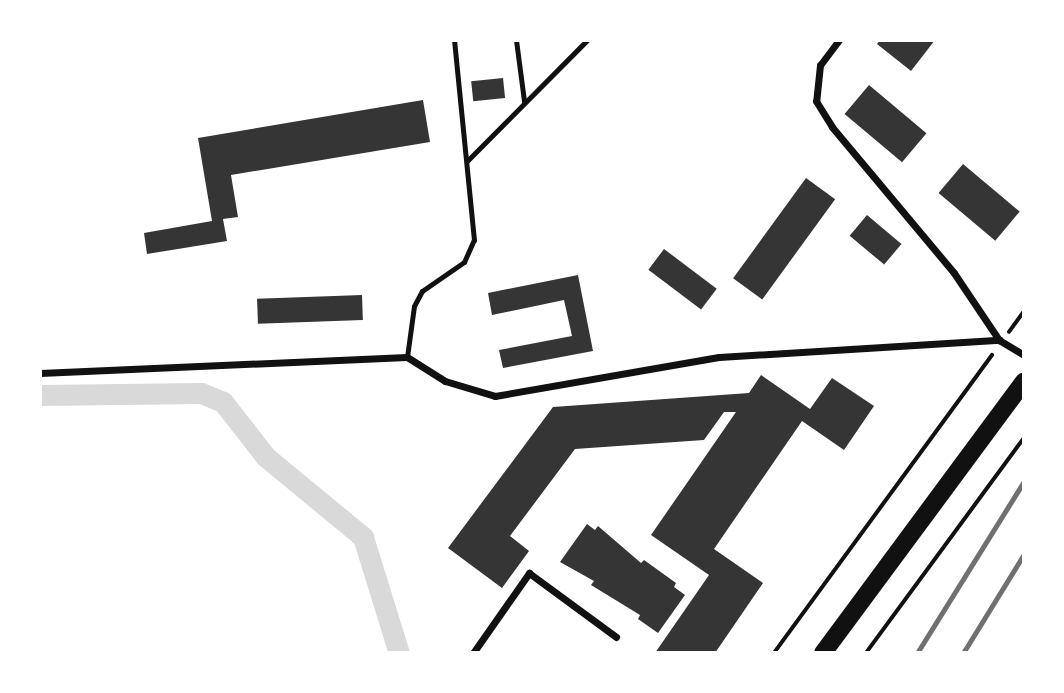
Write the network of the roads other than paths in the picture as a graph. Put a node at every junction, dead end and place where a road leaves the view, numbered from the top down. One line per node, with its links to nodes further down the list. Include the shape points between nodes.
1 (454, 40): 6 (lane)
2 (516, 40): 5 (lane)
3 (587, 40): 5 (lane)
4 (839, 40): 7 (street, via 820,65 816,101 832,127 954,273)
5 (524, 102): 6 (lane)
6 (467, 162): 9 (lane, via 474,240 464,262 422,291 414,306)
7 (1000, 341): 8 (street); 9 (street, via 719,357 495,396 446,381)
8 (1024, 355)
9 (407, 357): 10 (street)
10 (40, 373)
11 (1024, 381): 14 (main road)
12 (616, 637): 13 (street, via 529,573)
13 (473, 653)
14 (823, 653)

